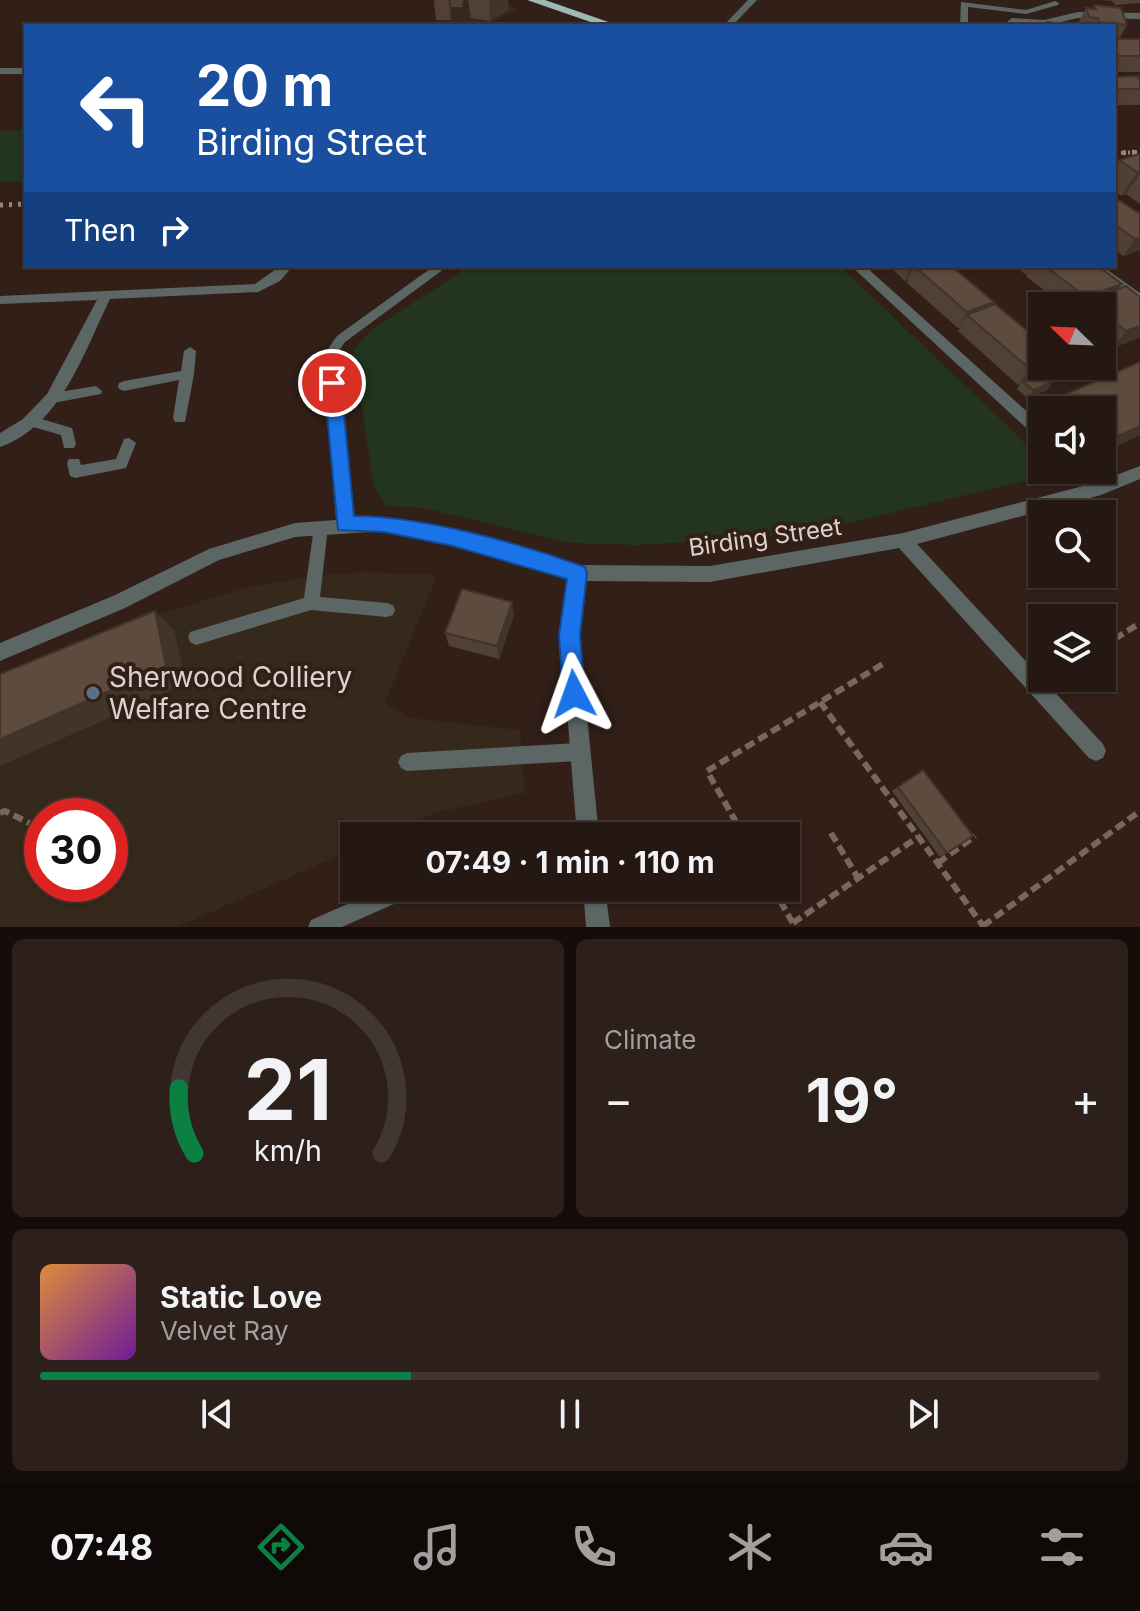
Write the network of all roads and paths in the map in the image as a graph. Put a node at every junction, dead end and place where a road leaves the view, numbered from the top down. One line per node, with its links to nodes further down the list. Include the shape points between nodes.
1 (533, 0): 7 (highway)
2 (753, 0): 8 (street)
3 (1004, 0): 5 (lane)
4 (1055, 3): 5 (lane, via 1026,12)
5 (1010, 10): 9 (lane, via 964,4); 10 (lane)
6 (1140, 16): 10 (street, via 1078,15)
7 (608, 24)
8 (729, 24)
9 (964, 24)
10 (1012, 24)
11 (0, 71): 12 (street)
12 (24, 71)
13 (285, 268): 17 (street, via 258,288)
14 (439, 268): 21 (lane, via 341,339)
15 (859, 268): 28 (street)
16 (1096, 268): 19 (street)
17 (106, 295): 18 (street); 25 (street)
18 (0, 300)
19 (1140, 300)
20 (190, 351): 22 (lane)
21 (330, 355): 36 (street)
22 (188, 374): 23 (lane); 26 (lane)
23 (124, 386)
24 (96, 391): 25 (lane)
25 (53, 398): 27 (street)
26 (180, 418)
27 (31, 421): 29 (street); 31 (lane, via 67,432)
28 (1028, 421)
29 (0, 441)
30 (129, 443): 32 (lane, via 121,464 75,472)
31 (69, 444)
32 (74, 463)
33 (1140, 472): 35 (street, Birding Street)
34 (1097, 484): 35 (street)
35 (1101, 488): 38 (street, Birding Street)
36 (345, 524): 37 (street, Birding Street); 39 (street, Birding Street, via 384,524 453,537)
37 (321, 527): 40 (lane); 45 (street, Birding Street, via 269,536 215,554)
38 (903, 540): 39 (street, Birding Street, via 710,574); 48 (street)
39 (577, 573): 49 (street, via 570,635)
40 (311, 603): 41 (lane); 43 (lane)
41 (387, 610)
42 (1140, 623): 44 (path)
43 (196, 637)
44 (1116, 638)
45 (0, 652)
46 (886, 662): 47 (path)
47 (820, 702): 55 (path, via 707,771); 58 (path)
48 (1096, 751)
49 (578, 752): 50 (lane); 54 (street)
50 (407, 762)
51 (1140, 811): 65 (path)
52 (0, 813): 53 (path)
53 (24, 820)
54 (586, 822)
55 (736, 822)
56 (831, 833): 60 (path)
57 (975, 836): 59 (path)
58 (918, 837): 59 (path); 60 (path)
59 (937, 863): 65 (path)
60 (858, 878): 64 (path)
61 (375, 902): 66 (lane)
62 (595, 902): 67 (street)
63 (781, 902): 64 (path)
64 (794, 925)
65 (983, 926)
66 (318, 927)
67 (598, 927)

